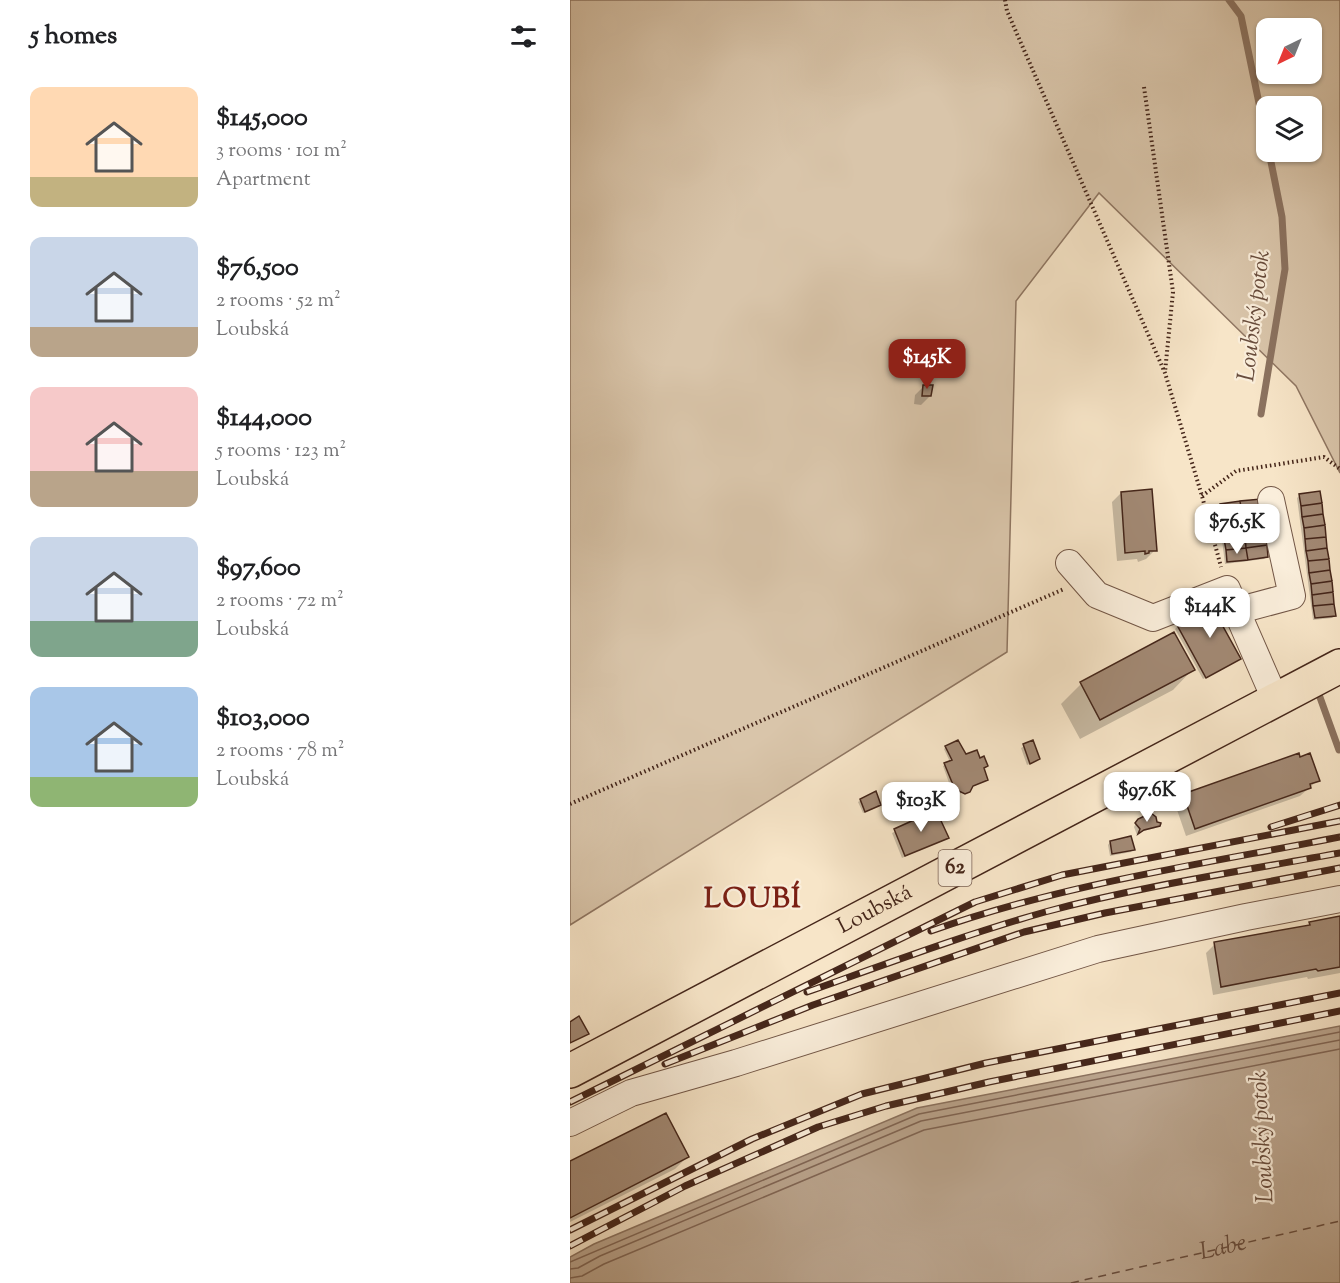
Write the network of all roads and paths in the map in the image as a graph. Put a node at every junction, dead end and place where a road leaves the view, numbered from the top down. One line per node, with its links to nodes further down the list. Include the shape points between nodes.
1 (1005, 0): 3 (path)
2 (1144, 87): 3 (path, via 1173,292)
3 (1165, 373): 5 (path)
4 (1340, 469): 5 (path, via 1324,457 1236,471)
5 (1202, 496): 8 (path)
6 (1271, 500): 8 (lane, via 1292,596)
7 (1076, 572): 8 (lane, via 1097,595 1153,618); 11 (path)
8 (1231, 600): 10 (lane)
9 (1340, 666): 10 (main road, Loubská / 62)
10 (1275, 699): 13 (main road, Loubská / 62)
11 (570, 804)
12 (1340, 899): 14 (lane, via 1098,949 631,1094)
13 (570, 1071)
14 (570, 1123)

